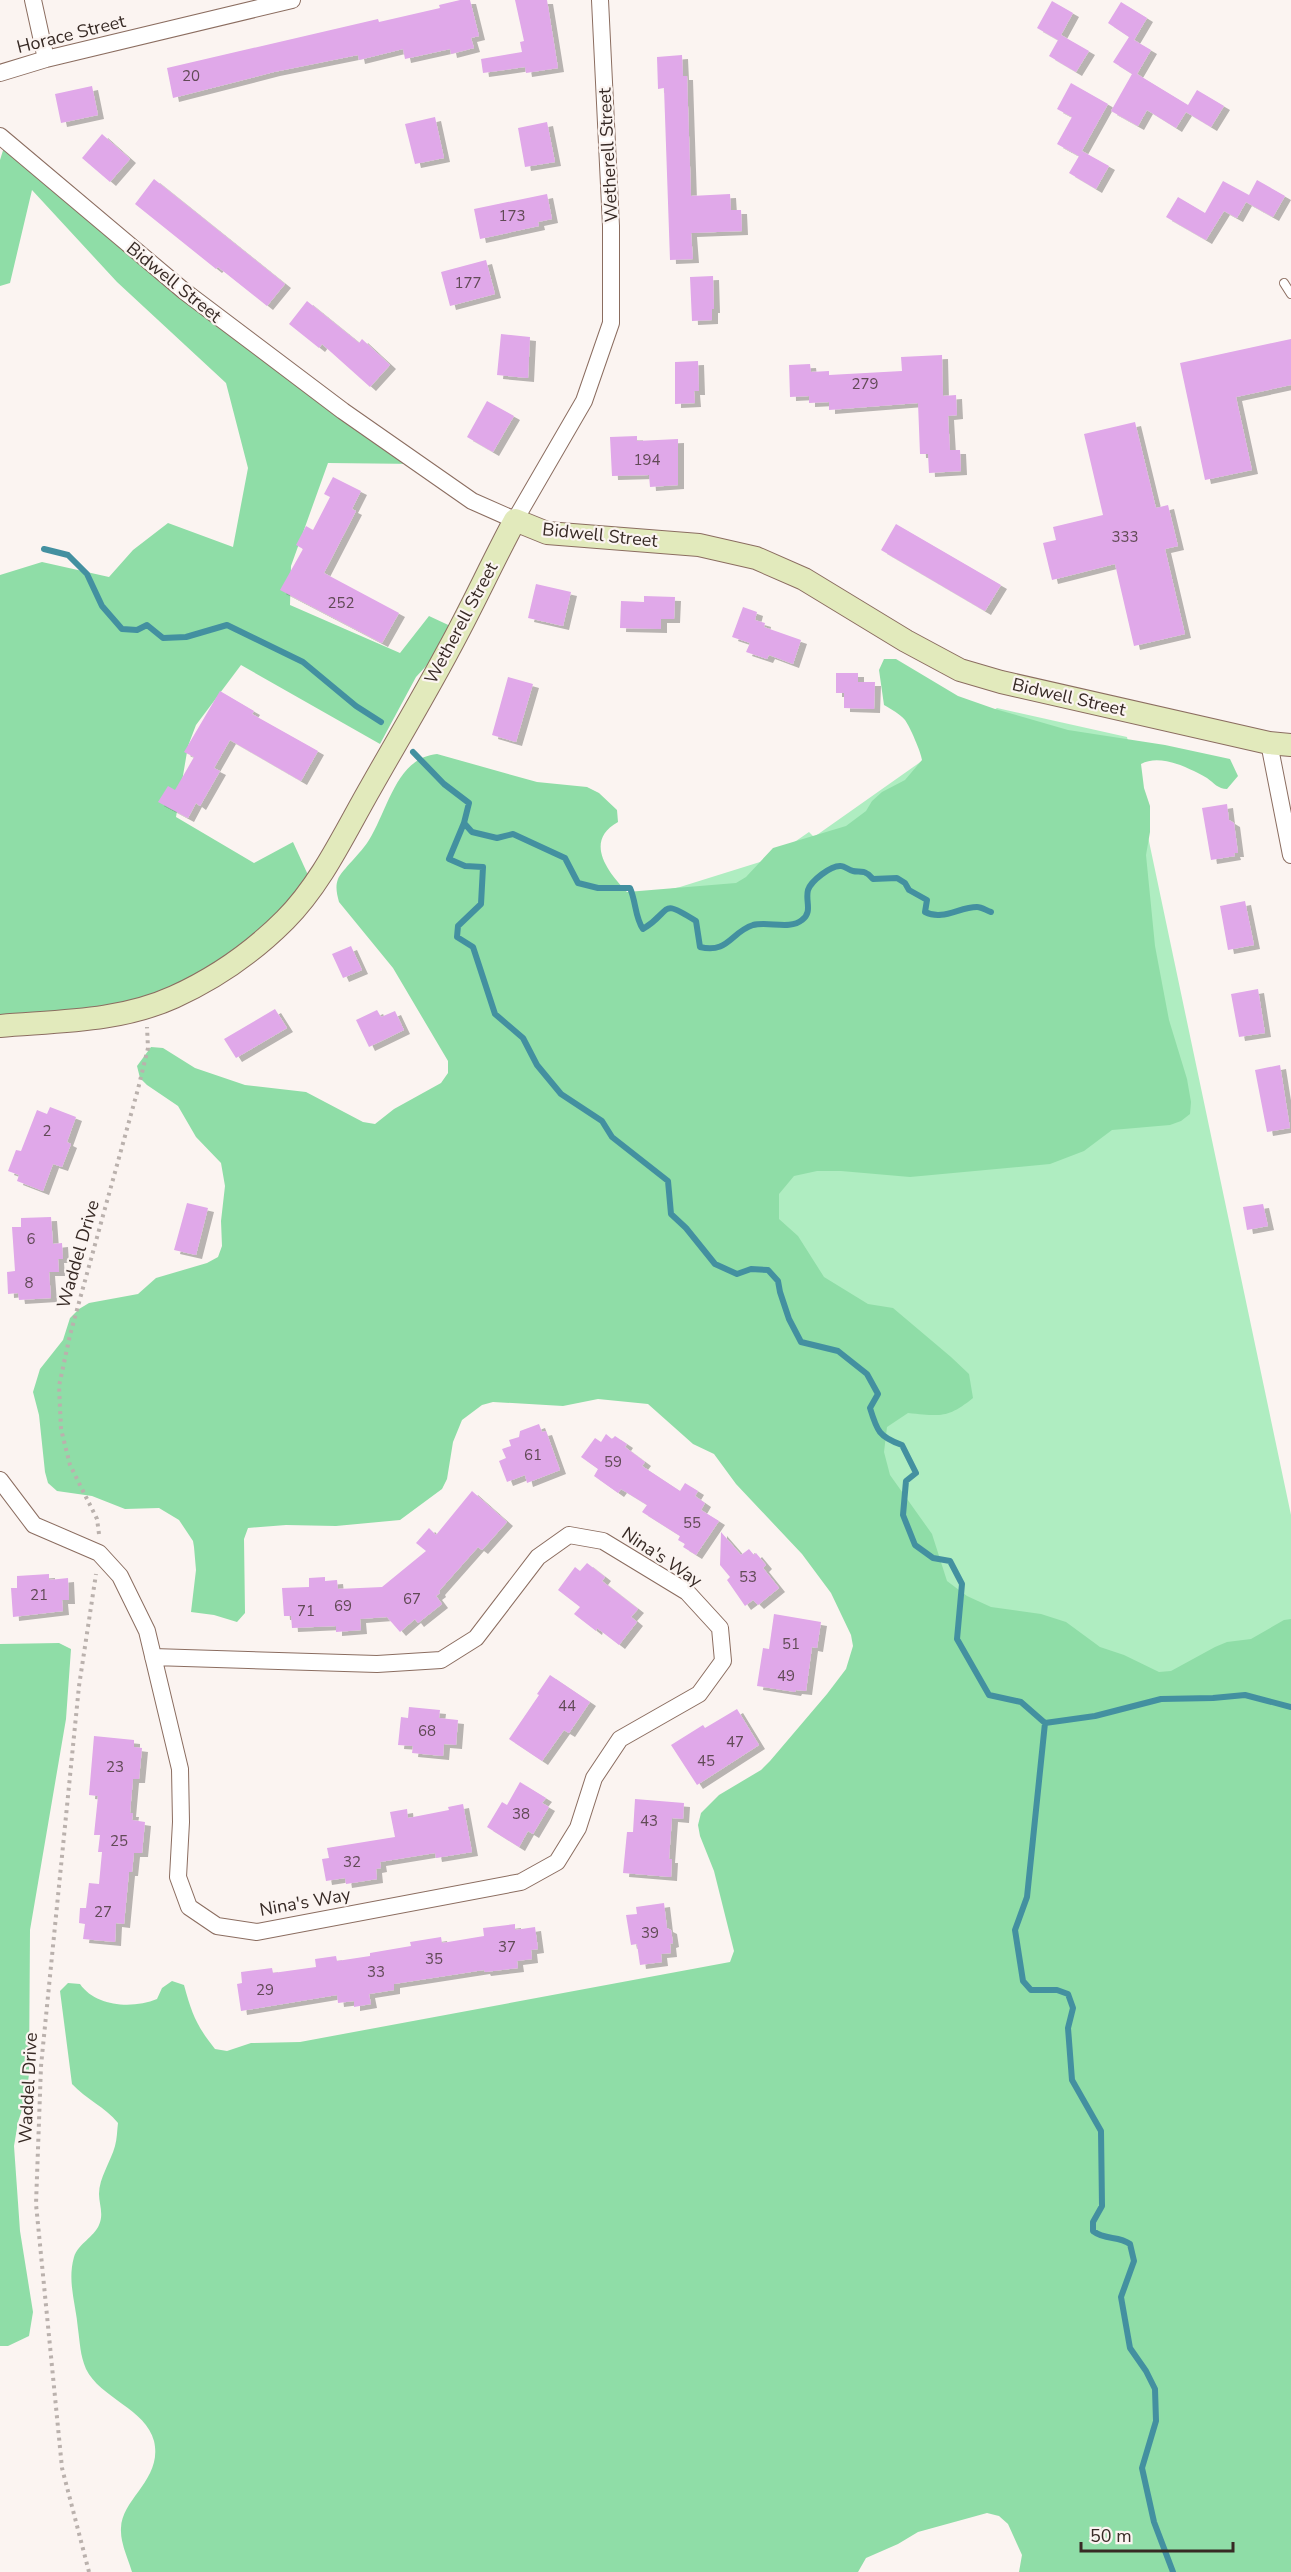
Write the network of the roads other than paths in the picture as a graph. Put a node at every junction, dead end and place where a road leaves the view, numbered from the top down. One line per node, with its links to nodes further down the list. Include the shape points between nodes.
1 (33, 0): 4 (street)
2 (292, 0): 4 (street, Horace Street)
3 (600, 0): 9 (street, Wetherell Street, via 611,226 611,323 584,401)
4 (46, 59): 5 (street, Horace Street)
5 (0, 73)
6 (0, 136): 9 (street, Bidwell Street, via 184,291 343,411 472,501)
7 (1284, 283): 8 (lane)
8 (1291, 294)
9 (515, 520): 10 (street, Bidwell Street, via 547,532 699,545 756,558 804,579 960,669 1001,682); 13 (street, Wetherell Street, via 449,649 313,886 286,919 249,954 173,998 92,1018)
10 (1269, 743): 11 (street, Bidwell Street); 12 (street)
11 (1291, 745)
12 (1291, 855)
13 (0, 1026)
14 (0, 1480): 15 (street, Nina's Way, via 34,1525 99,1553 120,1576 147,1631)
15 (153, 1657): 15 (street, Nina's Way, via 377,1664 441,1660 476,1638 538,1557 569,1535 603,1541 687,1592 720,1628 723,1661 699,1694 620,1739 594,1778 578,1828 557,1862 521,1881 257,1932 217,1926 189,1907 185,1897 178,1877 180,1769)

